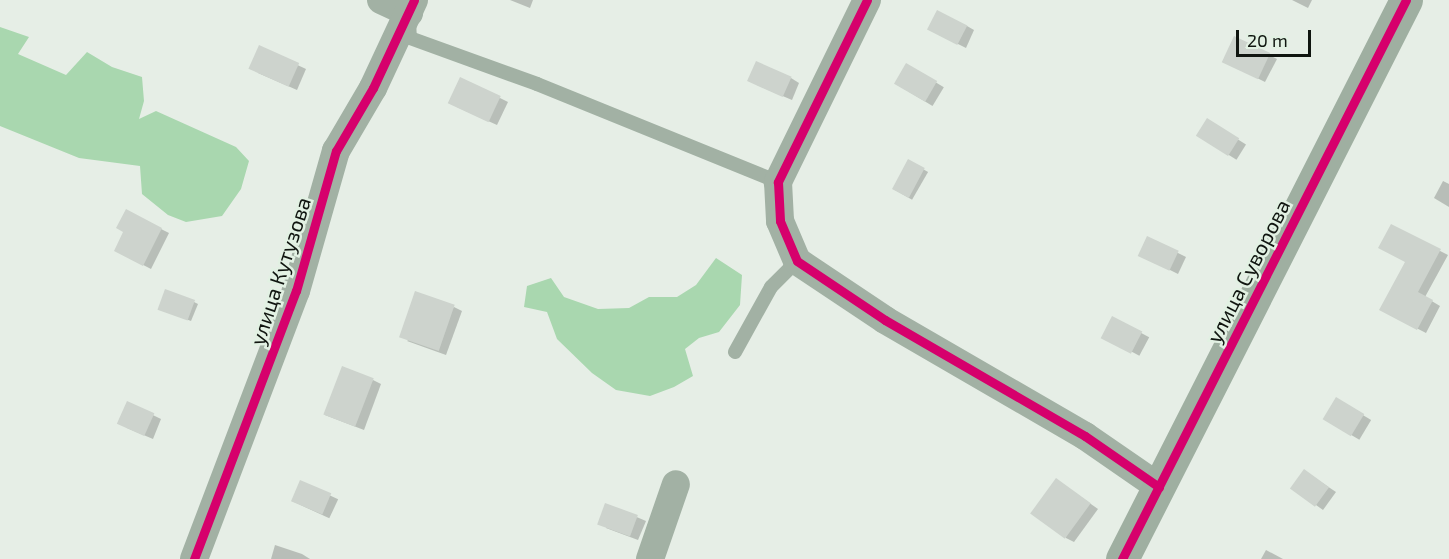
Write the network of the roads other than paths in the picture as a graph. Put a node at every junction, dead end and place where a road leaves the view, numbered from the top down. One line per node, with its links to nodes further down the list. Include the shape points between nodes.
1 (381, 0): 4 (street)
2 (867, 0): 5 (street)
3 (1406, 0): 9 (street, улица Суворова)
4 (411, 6): 5 (lane, via 410,38 537,84); 10 (street, улица Кутузова, via 373,88 336,151 297,291)
5 (778, 182): 6 (street, via 780,221)
6 (797, 261): 7 (lane, via 771,287); 9 (street, via 885,320 1085,436)
7 (735, 352)
8 (676, 484): 11 (street)
9 (1159, 487): 12 (street, улица Суворова)
10 (194, 559)
11 (650, 559)
12 (1122, 559)

